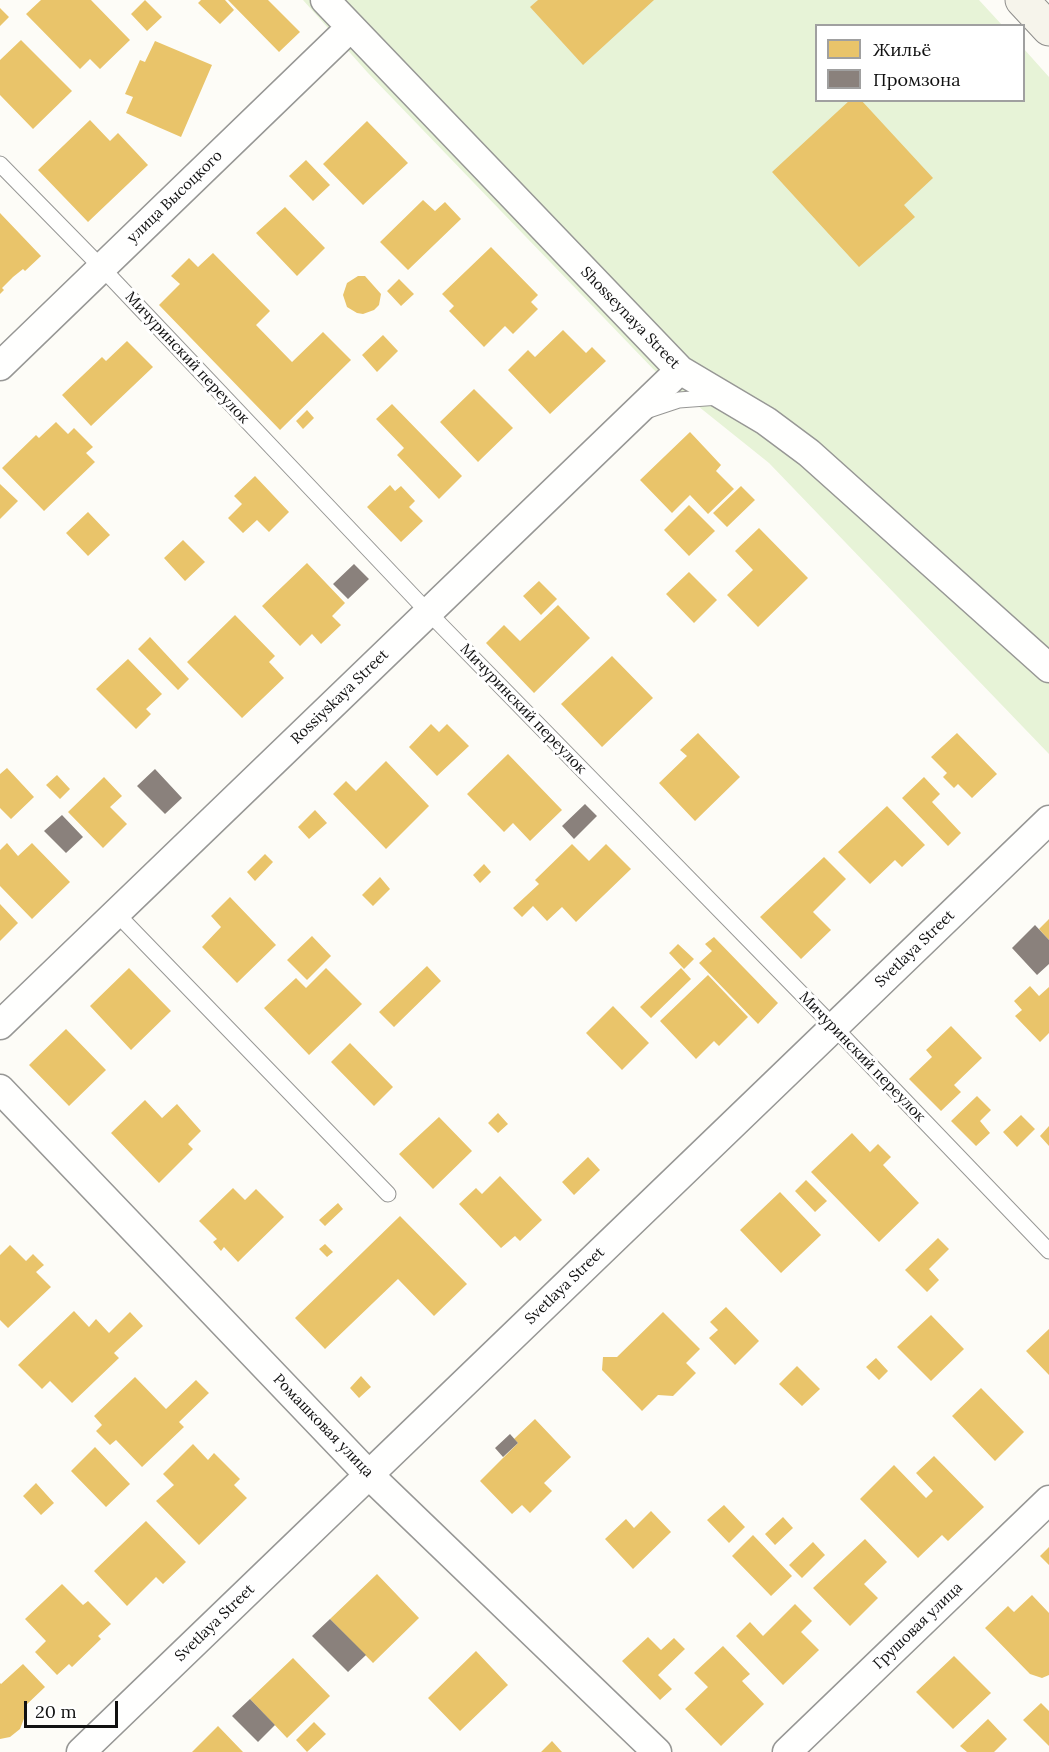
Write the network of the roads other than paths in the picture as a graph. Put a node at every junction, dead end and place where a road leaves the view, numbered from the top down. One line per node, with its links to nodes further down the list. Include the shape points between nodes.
1 (325, 0): 3 (street, Shosseynaya Street)
2 (1022, 0): 4 (main road)
3 (350, 28): 6 (street, улица Высоцкого); 8 (street, Shosseynaya Street)
4 (1049, 29)
5 (0, 164): 6 (lane, Мичуринский переулок)
6 (102, 268): 7 (street, улица Высоцкого); 11 (lane, Мичуринский переулок)
7 (0, 366)
8 (680, 370): 9 (street, Shosseynaya Street); 10 (street, Rossiyskaya Street)
9 (726, 397): 10 (lane, via 664,404); 12 (street, Shosseynaya Street, via 809,453)
10 (619, 429): 11 (street, Rossiyskaya Street)
11 (428, 612): 14 (street, Rossiyskaya Street); 16 (lane, Мичуринский переулок)
12 (1049, 669)
13 (1049, 820): 16 (street, Svetlaya Street)
14 (116, 913): 15 (street, Rossiyskaya Street); 18 (lane)
15 (0, 1025)
16 (834, 1027): 19 (lane, Мичуринский переулок); 20 (street, Svetlaya Street)
17 (0, 1089): 20 (street, Ромашковая улица)
18 (388, 1194)
19 (1049, 1251)
20 (369, 1475): 22 (street, Svetlaya Street); 23 (street, Ромашковая улица)
21 (1049, 1500): 24 (street, Грушовая улица)
22 (81, 1752)
23 (657, 1752)
24 (787, 1752)

